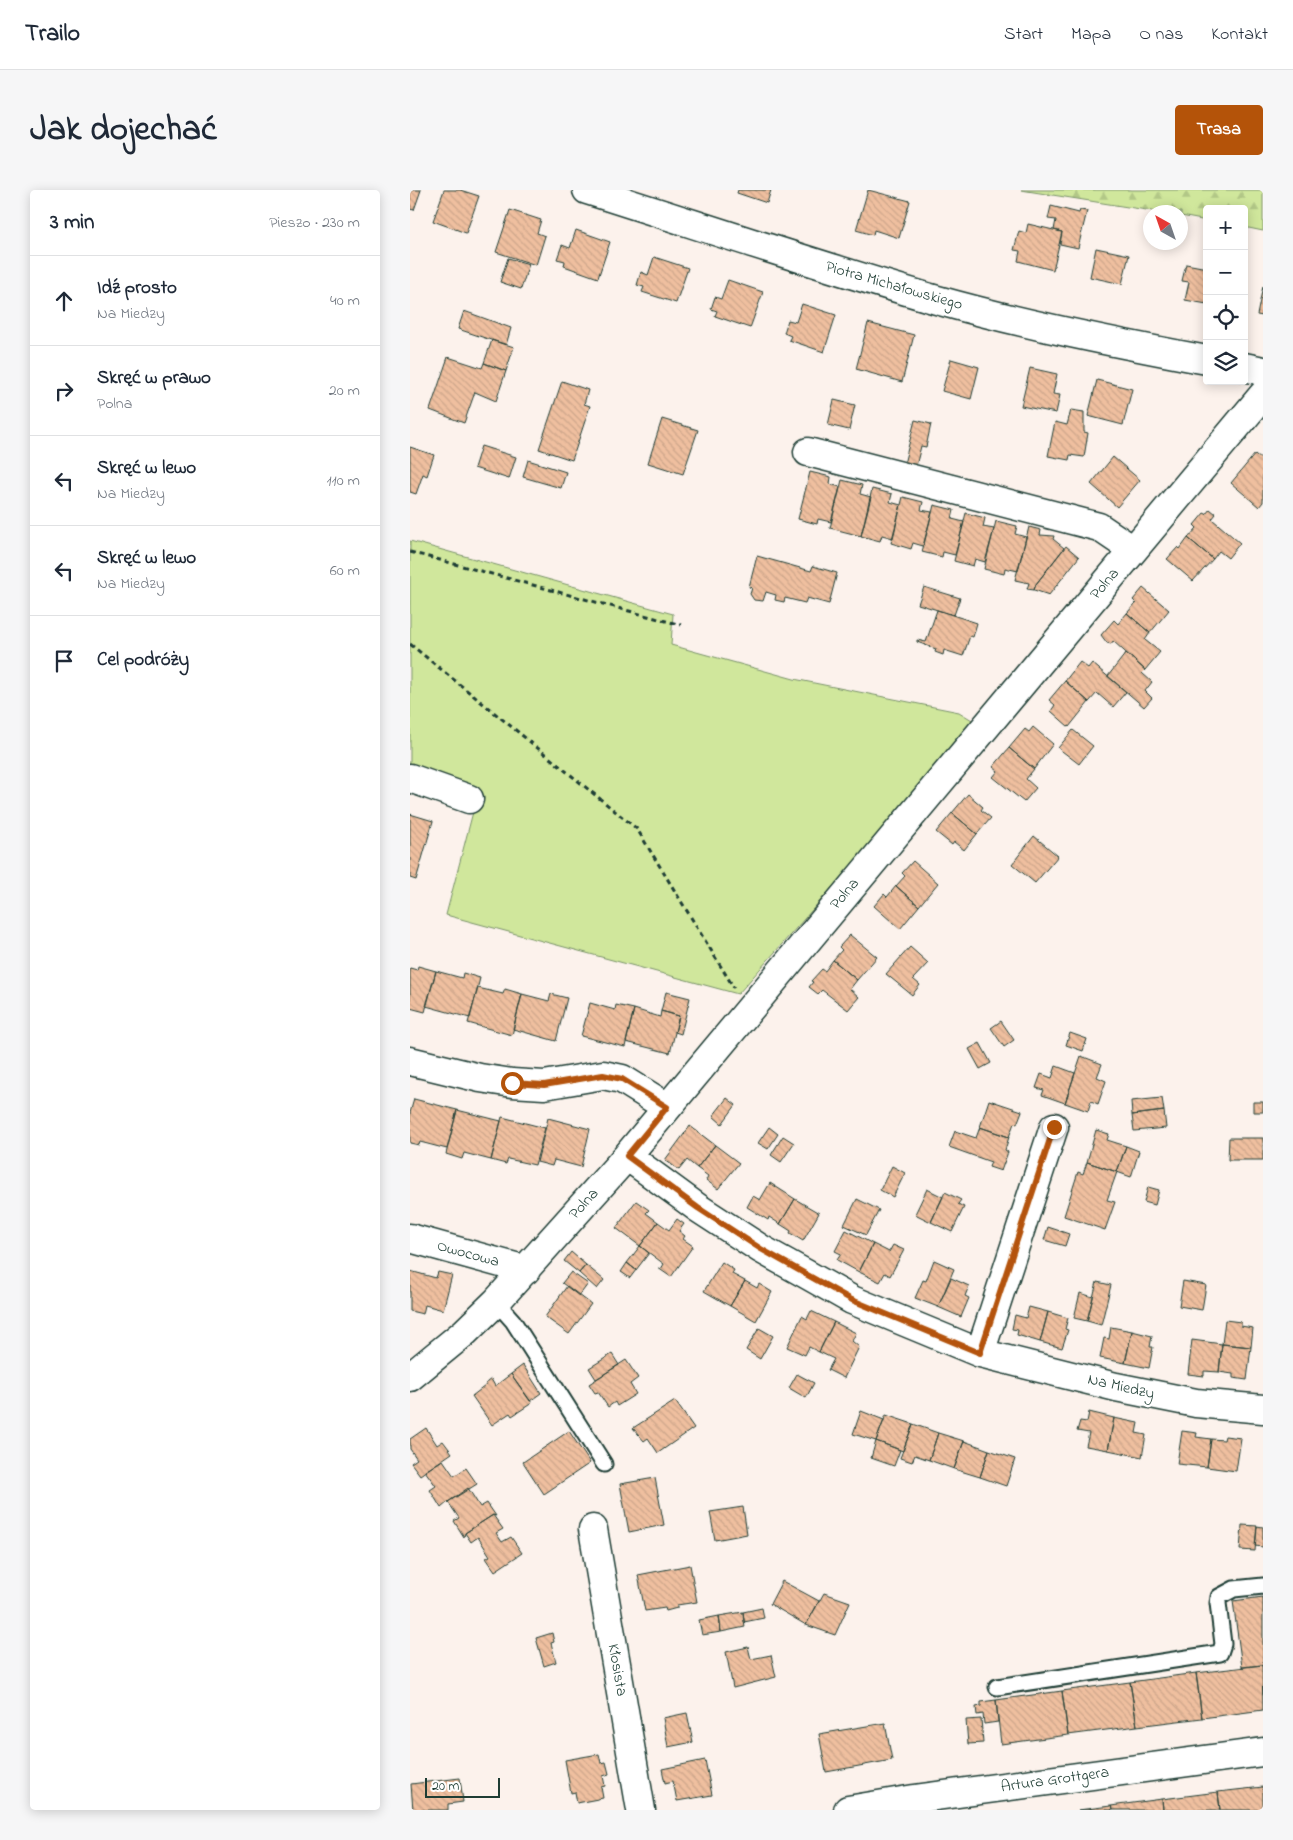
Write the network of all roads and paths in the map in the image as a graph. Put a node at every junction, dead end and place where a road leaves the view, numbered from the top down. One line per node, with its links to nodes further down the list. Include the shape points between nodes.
1 (587, 190): 2 (street, Piotra Michałowskiego, via 939,300 1088,338)
2 (1203, 359)
3 (1248, 368): 4 (street)
4 (1263, 371)
5 (1263, 395): 7 (street, Polna)
6 (808, 452): 7 (street, via 1100,527)
7 (1133, 550): 15 (street, Polna)
8 (410, 552): 9 (path)
9 (681, 625)
10 (410, 644): 13 (path, via 638,828)
11 (410, 778): 12 (street)
12 (468, 799)
13 (736, 990)
14 (410, 1061): 15 (street, via 512,1083 544,1085 603,1075 622,1079)
15 (667, 1107): 17 (street, Polna)
16 (1054, 1127): 21 (street)
17 (627, 1156): 19 (street, Polna); 21 (street, Na Miedzy, via 761,1249 852,1300)
18 (410, 1238): 19 (street, Owocowa)
19 (526, 1270): 20 (street, Polna)
20 (496, 1302): 22 (street, Polna); 24 (lane, via 513,1321)
21 (980, 1353): 23 (street, Na Miedzy, via 1196,1404)
22 (410, 1377)
23 (1263, 1409)
24 (604, 1464)
25 (593, 1529): 30 (street, Kłosista)
26 (1263, 1586): 27 (lane, via 1234,1589 1219,1597 1223,1644 1220,1653)
27 (996, 1687)
28 (1263, 1752): 29 (street, Artura Grottgera)
29 (914, 1804): 31 (street, Artura Grottgera)
30 (641, 1810)
31 (848, 1810)

